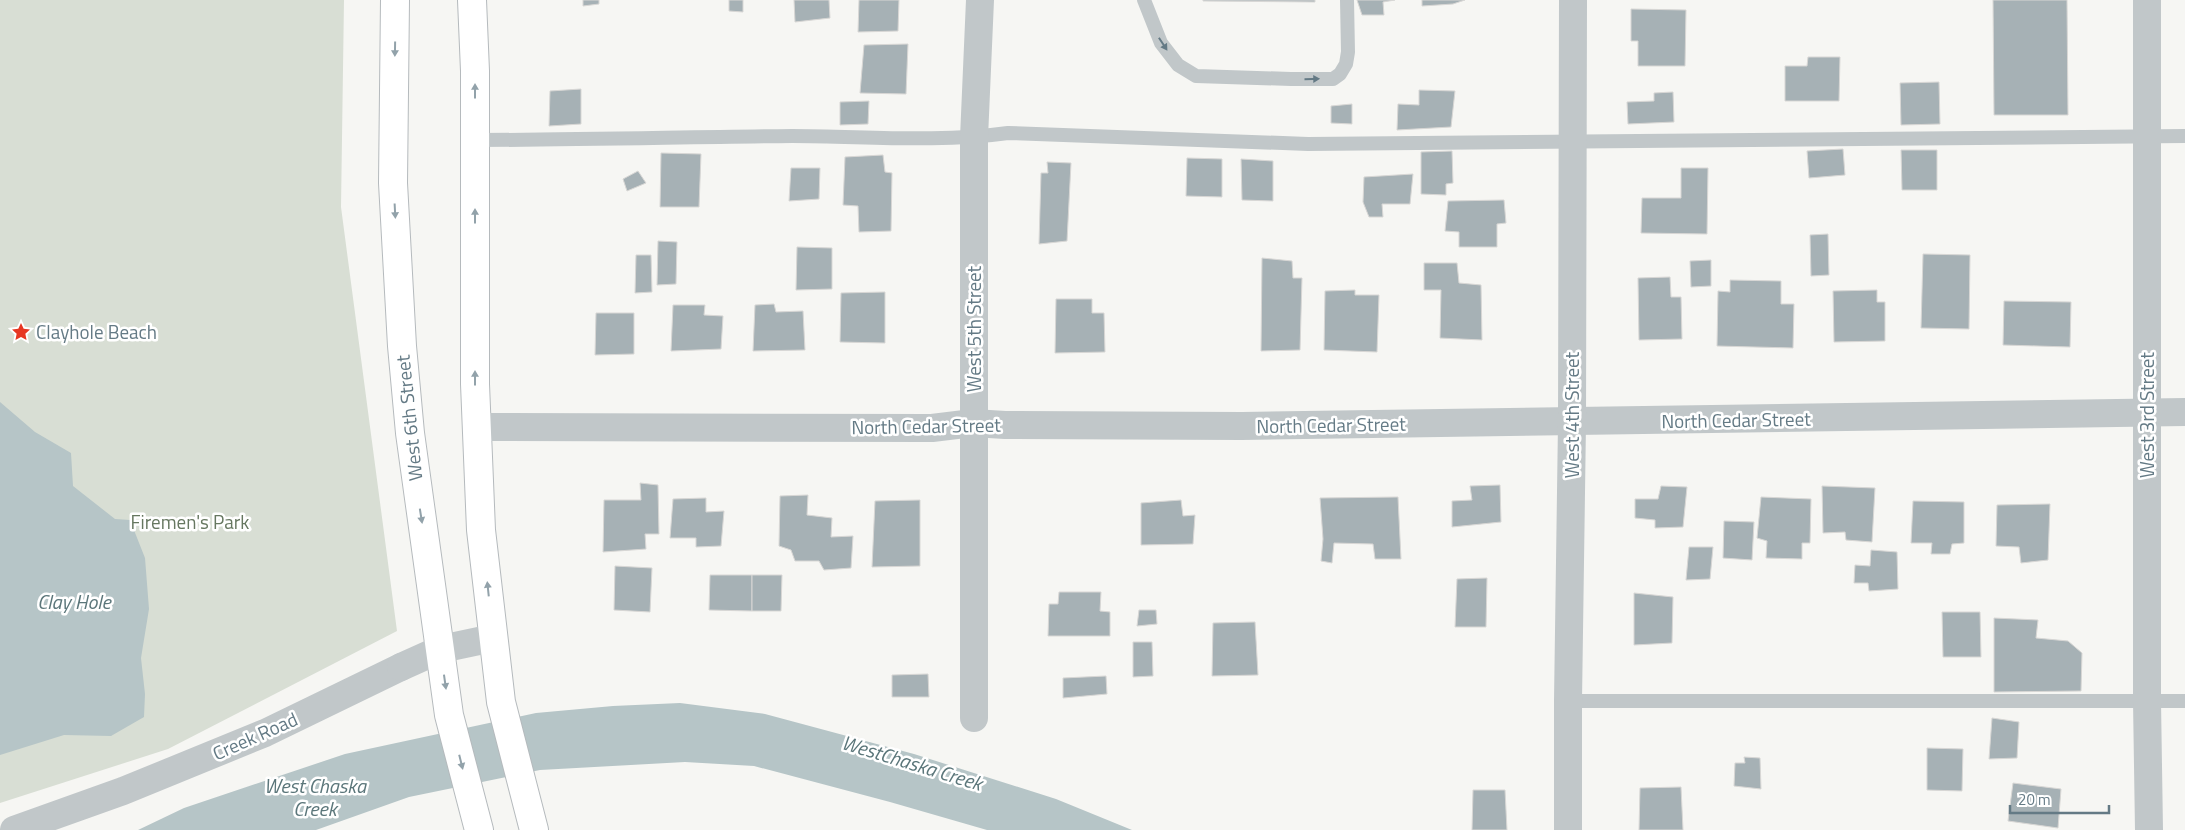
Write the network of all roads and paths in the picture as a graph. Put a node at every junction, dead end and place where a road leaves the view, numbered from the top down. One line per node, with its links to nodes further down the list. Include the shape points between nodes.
1 (395, 0): 19 (main road, West 6th Street, one-way to 19, via 393,183 402,346 415,476)
2 (472, 0): 11 (main road, one-way to 2)
3 (980, 0): 10 (street, West 5th Street)
4 (1144, 0): 5 (lane, one-way to 5, via 1160,43 1178,65 1196,76 1291,79 1333,78 1340,74 1348,52)
5 (1346, 0)
6 (1573, 0): 12 (street, West 4th Street)
7 (2147, 0): 8 (street, West 3rd Street)
8 (2147, 135): 9 (lane); 12 (lane); 13 (street, West 3rd Street)
9 (2185, 136)
10 (974, 138): 11 (lane, via 794,136); 12 (lane, via 1008,133 1308,144); 15 (street, West 5th Street)
11 (475, 140): 17 (main road, one-way to 11)
12 (1573, 143): 16 (street, West 4th Street)
13 (2147, 412): 14 (street, North Cedar Street); 16 (street, North Cedar Street); 21 (street, West 3rd Street)
14 (2185, 412)
15 (973, 422): 16 (street, North Cedar Street, via 1228,426); 17 (street, North Cedar Street, via 932,428); 23 (street, West 5th Street)
16 (1572, 422): 20 (street, West 4th Street)
17 (477, 427): 18 (main road, one-way to 17, via 482,530)
18 (493, 638): 19 (street, Creek Road); 26 (main road, via 501,702)
19 (440, 649): 24 (main road, West 6th Street, one-way to 24, via 450,715); 25 (street, Creek Road, via 264,733 124,791)
20 (1568, 701): 21 (lane); 27 (street, West 4th Street)
21 (2147, 701): 22 (lane); 28 (street, West 3rd Street)
22 (2185, 701)
23 (974, 718)
24 (477, 824)
25 (14, 830)
26 (534, 830)
27 (1568, 830)
28 (2149, 830)

